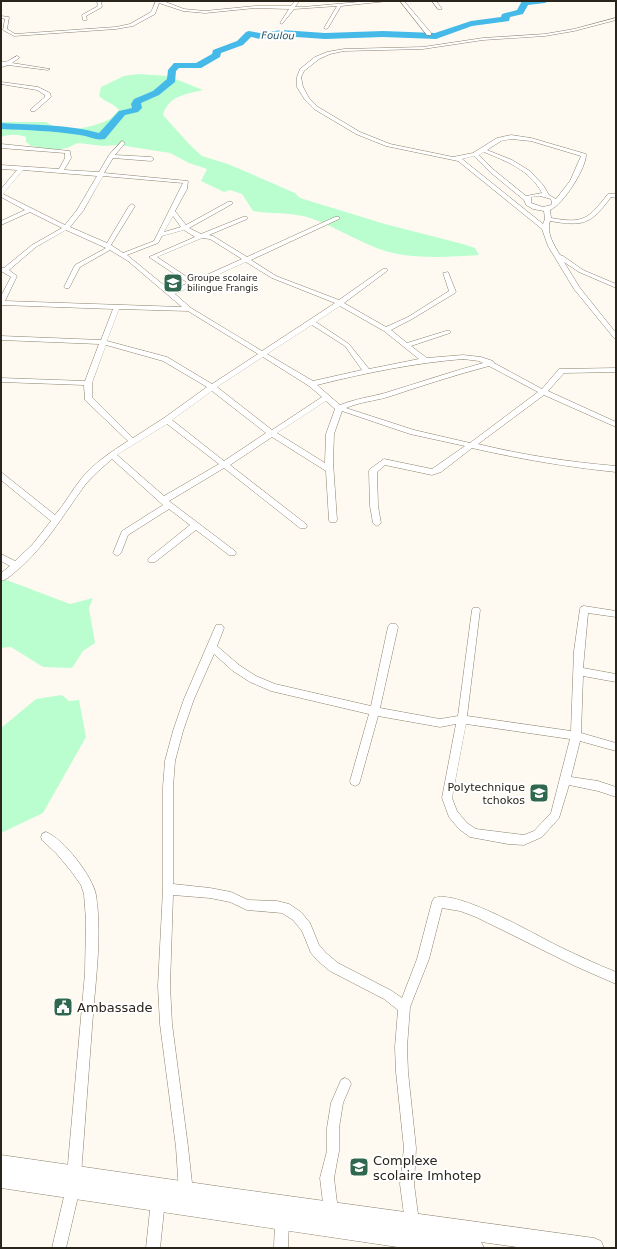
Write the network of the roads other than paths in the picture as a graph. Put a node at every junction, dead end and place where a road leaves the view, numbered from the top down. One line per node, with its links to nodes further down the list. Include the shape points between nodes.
1 (99, 1): 15 (street, via 100,6 84,16)
2 (158, 1): 10 (street, via 191,11 205,12 237,7); 14 (street, via 153,13 131,25 116,28 14,35 5,29 7,18)
3 (278, 1): 10 (street)
4 (297, 1): 12 (street)
5 (325, 1): 11 (street)
6 (386, 1): 9 (street)
7 (402, 1): 19 (street)
8 (434, 1): 13 (street)
9 (339, 6): 11 (street); 18 (street)
10 (276, 7): 12 (street)
11 (321, 7): 12 (street)
12 (292, 8): 17 (street)
13 (440, 8)
14 (1, 17)
15 (85, 19)
16 (616, 19): 30 (street, via 546,35 483,38 423,48 344,50 317,58 302,70 300,87 307,99 316,108 358,133 388,145)
17 (282, 23)
18 (326, 28)
19 (429, 34)
20 (17, 57): 21 (street)
21 (2, 65): 22 (street)
22 (48, 69)
23 (1, 82): 24 (street, via 48,94 48,97)
24 (33, 110)
25 (122, 143): 29 (street)
26 (1, 146): 34 (street, via 68,152 68,158)
27 (483, 150): 28 (street); 37 (street, via 528,173 540,184); 41 (street, via 499,139 514,137 584,156 573,182)
28 (475, 154): 30 (street); 39 (street, via 492,172)
29 (111, 156): 31 (street); 35 (street)
30 (455, 158): 52 (street)
31 (151, 159)
32 (1, 167): 33 (street)
33 (22, 168): 34 (street); 36 (street)
34 (60, 172): 35 (street)
35 (100, 175): 45 (street, via 186,182); 50 (street, via 80,211)
36 (1, 194): 44 (street)
37 (546, 195): 39 (street, via 534,195); 41 (street, via 553,198)
38 (616, 196): 48 (street, via 610,195 600,209 583,222 572,224)
39 (527, 199): 43 (street, via 532,207)
40 (230, 203): 51 (street)
41 (556, 203): 43 (street)
42 (132, 206): 55 (street)
43 (547, 209): 48 (street)
44 (29, 210): 49 (street); 50 (street)
45 (172, 211): 51 (street); 53 (street)
46 (245, 218): 54 (street)
47 (337, 218): 58 (street)
48 (548, 219): 52 (street)
49 (1, 223)
50 (66, 228): 55 (street); 59 (street, via 34,246)
51 (184, 228): 53 (street); 54 (street)
52 (545, 228): 56 (street, via 551,246)
53 (160, 235): 57 (street, via 151,245)
54 (199, 238): 58 (street, via 211,238); 62 (street, via 152,257)
55 (109, 247): 57 (street); 64 (street, via 77,266)
56 (557, 254): 63 (street, via 581,271); 73 (street, via 577,289)
57 (122, 255): 65 (street)
58 (246, 260): 62 (street); 66 (street, via 279,280)
59 (3, 270): 67 (street, via 14,276)
60 (385, 270): 66 (street)
61 (446, 273): 71 (street, via 453,292)
62 (193, 284): 65 (street)
63 (616, 286)
64 (67, 287)
65 (170, 294): 69 (street)
66 (340, 302): 70 (street); 71 (street)
67 (1, 303): 68 (street)
68 (117, 306): 69 (street); 75 (street)
69 (189, 309): 77 (street)
70 (312, 322): 77 (street); 81 (street, via 347,345)
71 (386, 330): 76 (street)
72 (448, 332): 76 (street)
73 (616, 337)
74 (1, 338): 75 (street)
75 (104, 342): 83 (street); 85 (street, via 165,358)
76 (407, 345): 78 (street)
77 (262, 354): 84 (street); 85 (street)
78 (425, 360): 79 (street, via 463,357); 81 (street)
79 (491, 363): 86 (street); 88 (street)
80 (616, 370): 86 (street, via 562,371)
81 (367, 371): 84 (street)
82 (1, 380): 83 (street)
83 (88, 383): 92 (street, via 88,398)
84 (312, 384): 87 (street)
85 (212, 387): 89 (street); 91 (street)
86 (543, 392): 90 (street); 93 (street)
87 (327, 397): 88 (street); 91 (street)
88 (339, 408): 93 (street, via 413,432); 97 (street, via 330,434)
89 (167, 420): 92 (street); 95 (street)
90 (616, 425)
91 (272, 433): 95 (street); 97 (street)
92 (133, 442): 94 (street)
93 (472, 446): 96 (street, via 546,461); 102 (street, via 432,472 384,462 372,471)
94 (112, 455): 99 (street); 100 (street, via 83,482)
95 (225, 464): 99 (street); 104 (street)
96 (616, 469)
97 (330, 470): 101 (street)
98 (1, 475): 100 (street)
99 (166, 503): 103 (street); 105 (street, via 125,533)
100 (56, 520): 109 (street)
101 (333, 520)
102 (377, 523)
103 (196, 525): 106 (street); 108 (street)
104 (303, 526)
105 (117, 553)
106 (232, 553)
107 (1, 557): 109 (street)
108 (152, 560)
109 (16, 566): 110 (street)
110 (1, 578)
111 (476, 610): 119 (street)
112 (616, 614): 116 (street, via 584,609)
113 (393, 627): 118 (street)
114 (219, 628): 115 (street)
115 (211, 646): 118 (street, via 253,680); 126 (street, via 189,699 170,761)
116 (579, 671): 117 (street); 120 (street)
117 (616, 678)
118 (375, 711): 119 (street, via 440,723); 123 (street)
119 (462, 719): 120 (street); 122 (street, via 447,798 453,814 474,834 524,840 538,834 555,815)
120 (576, 736): 121 (street); 122 (street)
121 (616, 747)
122 (565, 780): 124 (street)
123 (355, 781)
124 (616, 792)
125 (46, 836): 132 (street, via 75,867 90,894 91,973)
126 (168, 889): 128 (street, via 231,897 247,905 285,908 306,927 315,949 322,957 334,967 388,995); 133 (street, via 164,986 166,1024)
127 (616, 978): 128 (street, via 482,913 451,903 438,902 423,958)
128 (404, 1008): 137 (street, via 401,1047 410,1148 407,1184)
129 (345, 1084): 135 (street, via 337,1103 333,1151 327,1178)
130 (1, 1164): 132 (main road)
131 (1, 1179): 132 (main road)
132 (74, 1182): 133 (main road); 134 (main road); 138 (street)
133 (186, 1192): 135 (main road)
134 (158, 1201): 136 (main road); 139 (street)
135 (331, 1211): 137 (main road)
136 (282, 1221): 140 (street); 141 (main road)
137 (412, 1222): 142 (main road)
138 (59, 1248)
139 (153, 1248)
140 (281, 1248)
141 (474, 1248)
142 (594, 1248)

